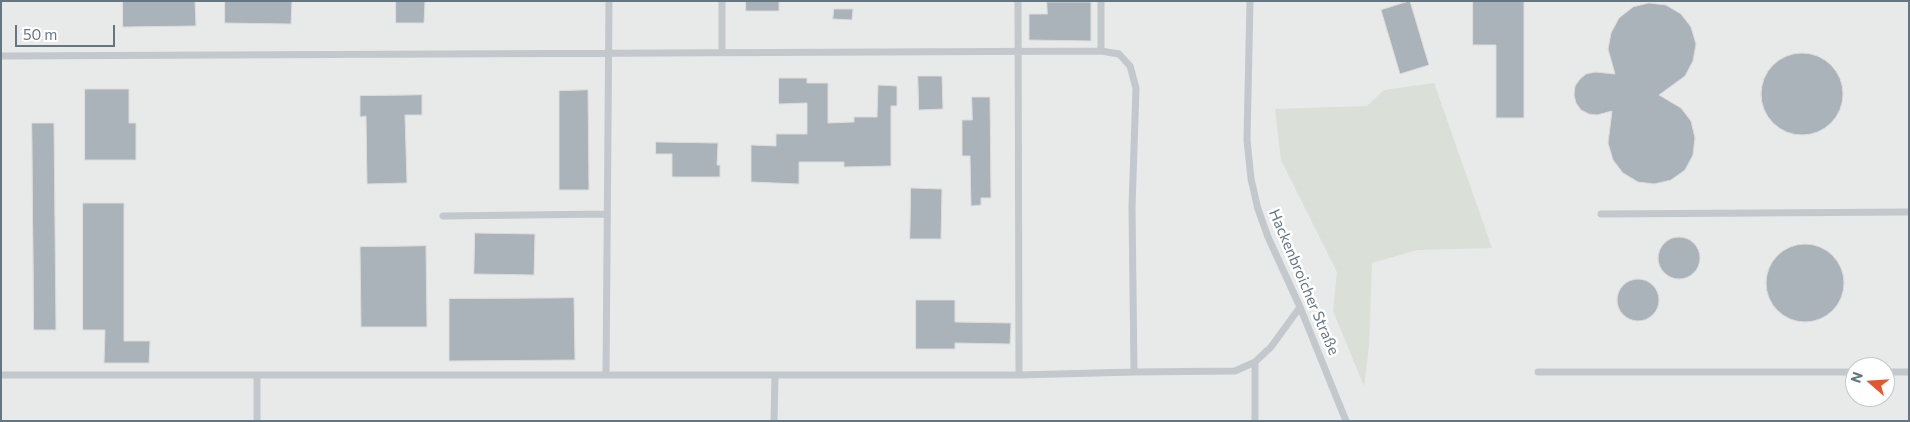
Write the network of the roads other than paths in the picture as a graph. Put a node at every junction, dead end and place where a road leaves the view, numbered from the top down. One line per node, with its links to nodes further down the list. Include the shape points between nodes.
1 (609, 1): 9 (lane)
2 (722, 1): 8 (lane)
3 (1018, 1): 6 (lane)
4 (1101, 1): 7 (lane)
5 (1250, 1): 15 (lane, Hackenbroicher Straße, via 1247,140 1251,179 1268,237)
6 (1018, 51): 7 (lane); 8 (lane); 25 (lane)
7 (1101, 51): 17 (lane, via 1118,54 1130,66 1136,88 1132,208)
8 (722, 52): 9 (lane)
9 (609, 53): 10 (lane); 12 (lane)
10 (1, 56)
11 (1909, 212): 13 (lane)
12 (607, 214): 14 (lane); 24 (lane)
13 (1601, 214)
14 (443, 216)
15 (1300, 307): 16 (lane, via 1271,347); 30 (lane, Hackenbroicher Straße)
16 (1255, 362): 17 (lane, via 1235,371); 29 (lane)
17 (1134, 372): 25 (lane)
18 (1538, 372): 19 (lane)
19 (1845, 372)
20 (1895, 372): 21 (lane)
21 (1909, 372)
22 (1, 375): 23 (lane)
23 (257, 375): 24 (lane); 27 (lane)
24 (606, 375): 26 (lane)
25 (1019, 375): 26 (lane)
26 (775, 376): 28 (lane)
27 (257, 421)
28 (774, 421)
29 (1255, 421)
30 (1346, 421)

